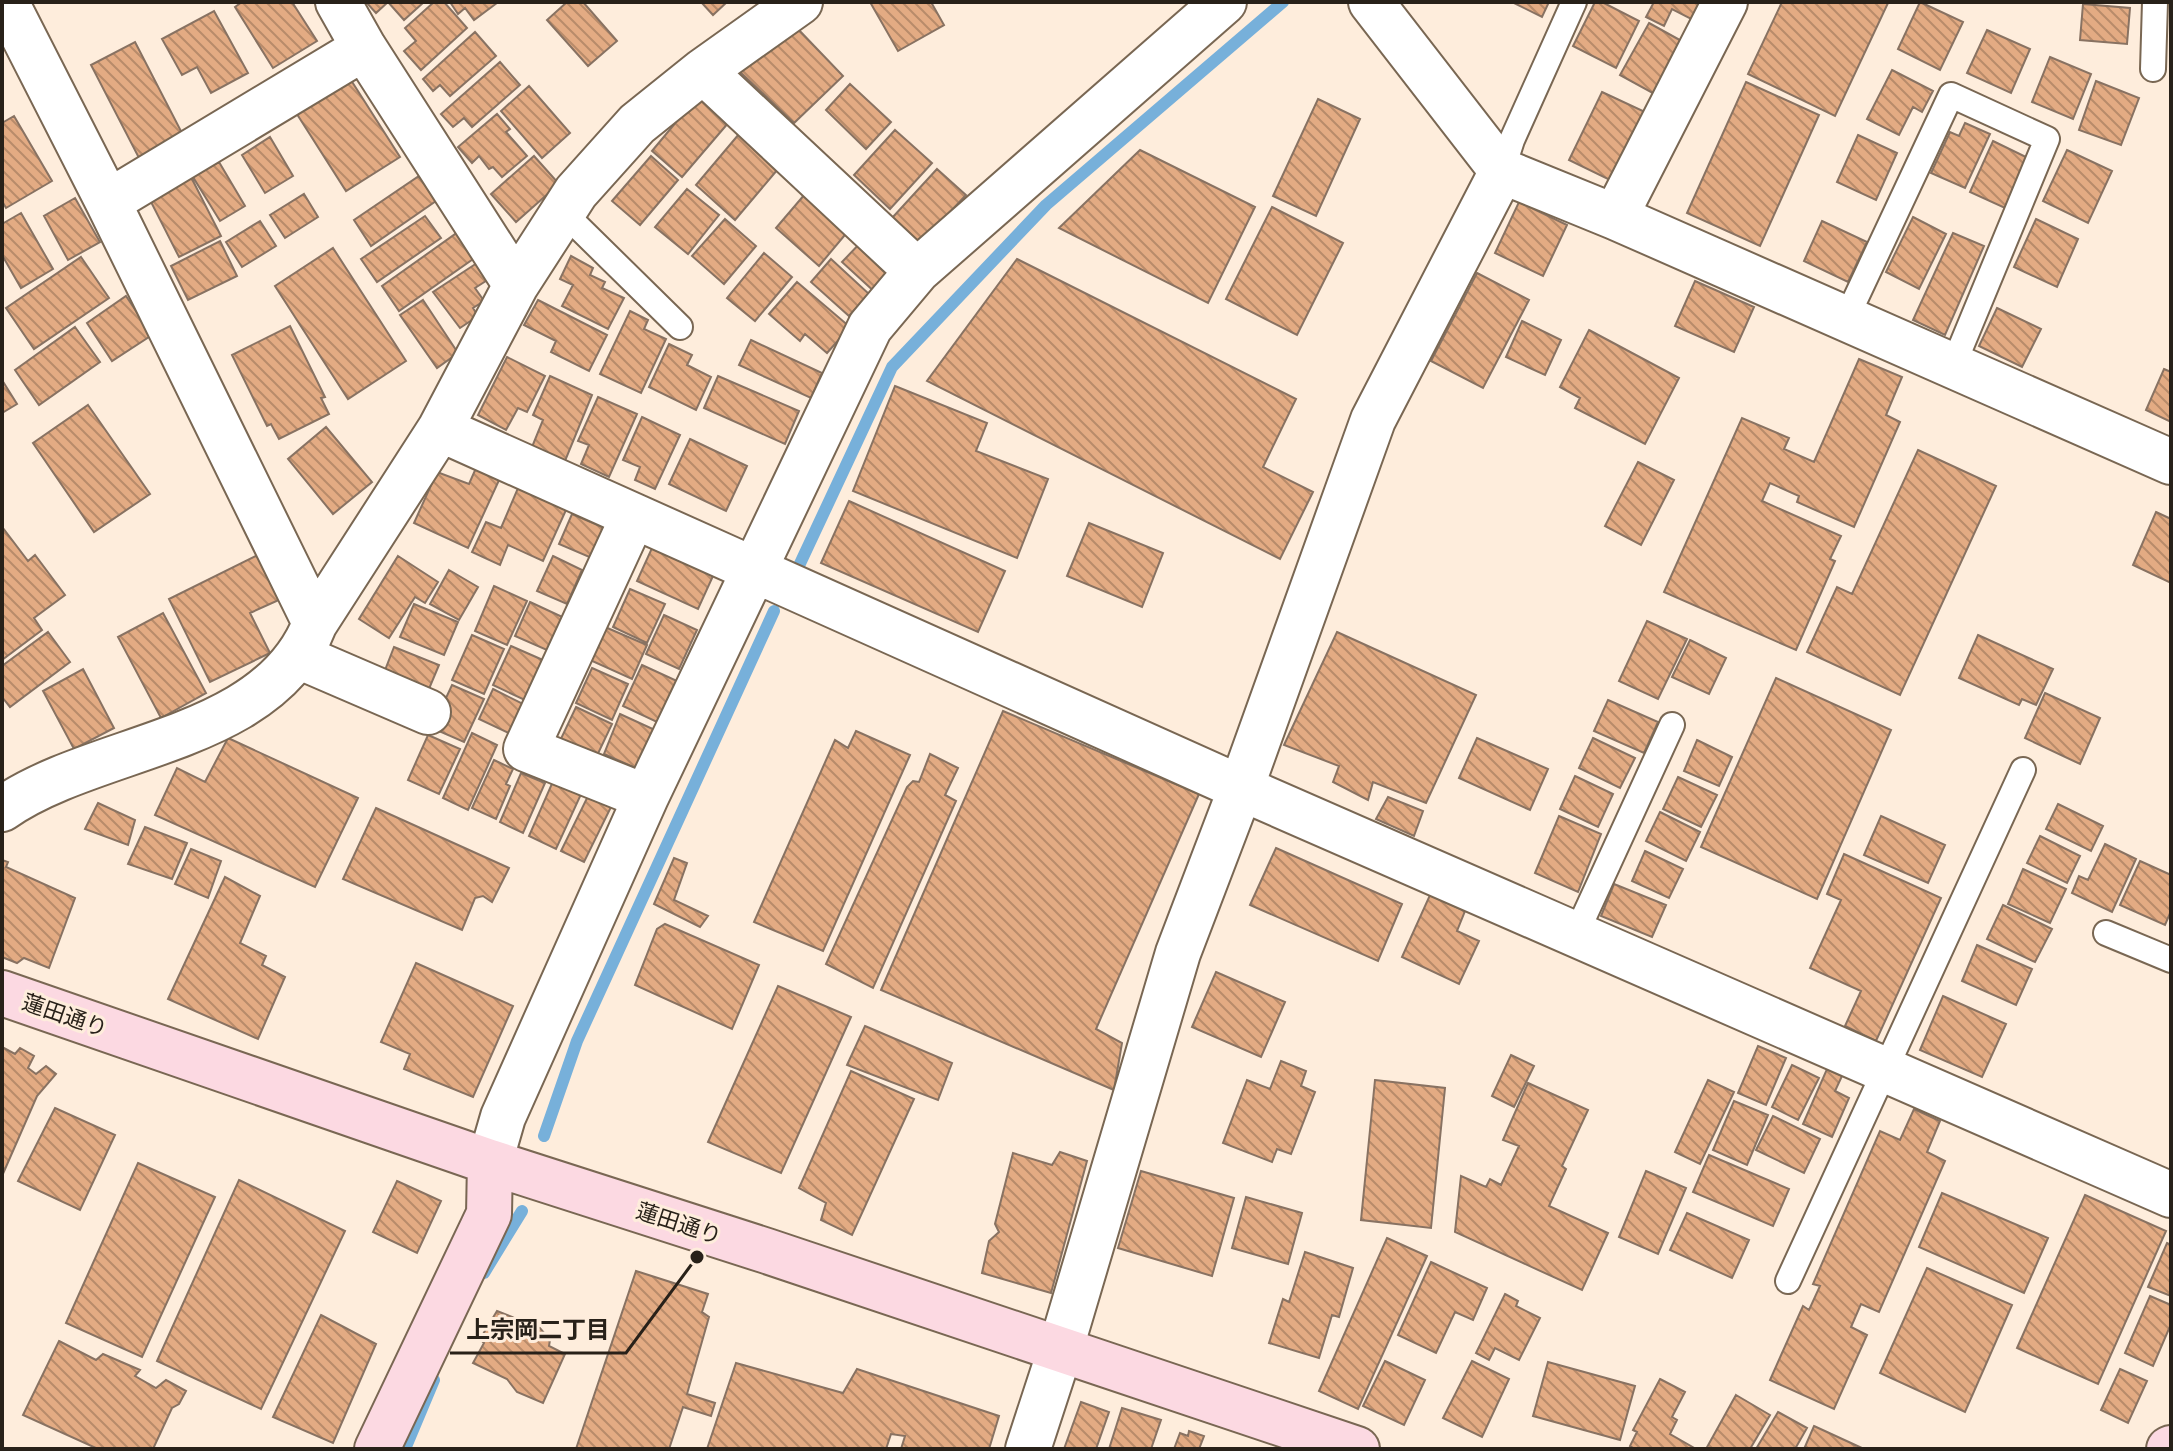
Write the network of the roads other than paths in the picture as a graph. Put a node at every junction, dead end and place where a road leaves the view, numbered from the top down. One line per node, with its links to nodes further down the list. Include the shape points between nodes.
1 (6, 2): 13 (street)
2 (338, 2): 9 (street)
3 (800, 2): 11 (street)
4 (1224, 2): 16 (street)
5 (1371, 2): 12 (street)
6 (1574, 2): 12 (lane)
7 (1725, 2): 15 (street)
8 (2155, 2): 10 (lane)
9 (364, 48): 13 (street); 17 (street)
10 (2153, 69)
11 (703, 71): 14 (street, via 637,124); 16 (street)
12 (1502, 171): 15 (street); 29 (street, via 1373,420)
13 (108, 202): 25 (street)
14 (563, 212): 17 (street); 19 (lane)
15 (1615, 217): 18 (street)
16 (917, 271): 24 (street, via 870,327)
17 (516, 285): 21 (street)
18 (1846, 319): 20 (street); 20 (lane, via 1951,95 2047,139)
19 (680, 327)
20 (1953, 366): 22 (street)
21 (440, 429): 23 (street); 25 (street)
22 (2171, 462)
23 (633, 517): 24 (street); 30 (street, via 526,749)
24 (752, 570): 29 (street); 30 (street)
25 (306, 640): 26 (street); 31 (street, via 278,681 219,718)
26 (428, 712)
27 (1672, 725): 33 (lane)
28 (2023, 770): 36 (lane)
29 (1241, 788): 33 (street); 40 (street, via 1178,953)
30 (646, 797): 37 (street, via 503,1117)
31 (2, 809)
32 (2106, 933): 34 (lane)
33 (1576, 934): 36 (street)
34 (2170, 957)
35 (2, 993): 37 (main road, 蓮田通り)
36 (1886, 1069): 38 (street); 39 (lane)
37 (490, 1162): 40 (main road, 蓮田通り); 41 (main road, via 489,1214)
38 (2171, 1195)
39 (1788, 1281)
40 (1060, 1351): 42 (street); 43 (main road, 蓮田通り)
41 (377, 1449)
42 (1028, 1449)
43 (1357, 1449)

